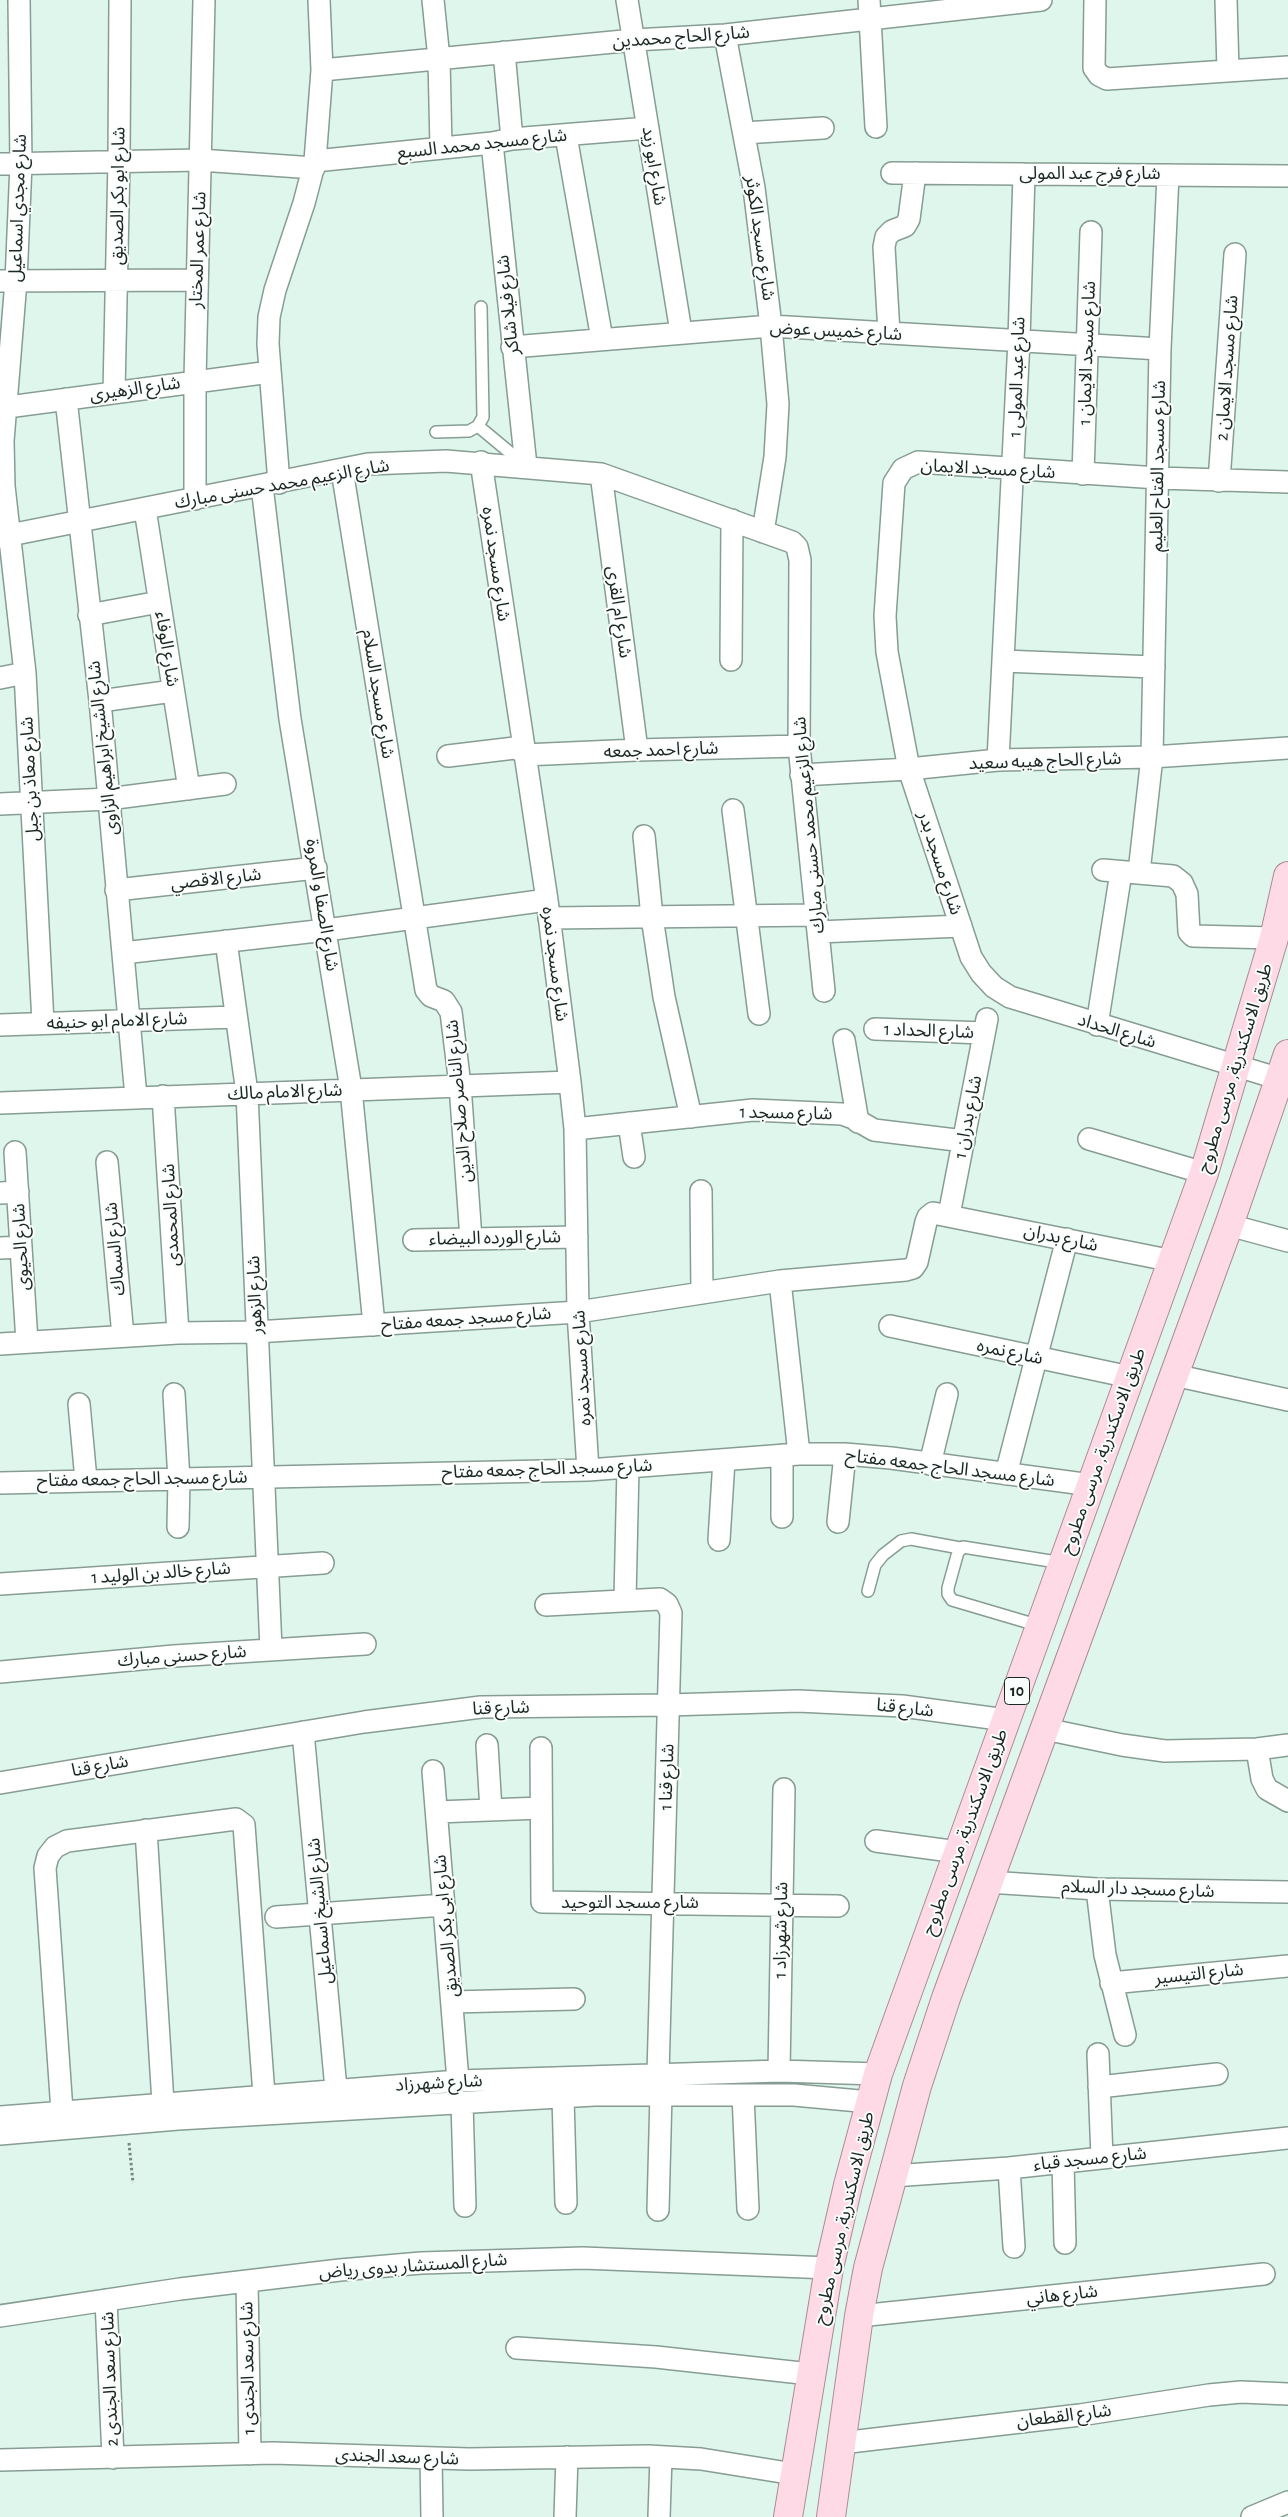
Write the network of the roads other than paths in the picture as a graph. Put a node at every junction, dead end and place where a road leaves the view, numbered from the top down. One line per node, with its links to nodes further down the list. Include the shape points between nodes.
1 (19, 0): 28 (street, شارع مجدي اسماعيل)
2 (120, 0): 26 (street, شارع ابو بكر الصديق)
3 (204, 0): 27 (street, شارع عمر المختار)
4 (319, 0): 17 (street, شارع الصفا و المروة)
5 (433, 0): 15 (street)
6 (627, 0): 13 (street, شارع ابو زيد)
7 (1041, 0): 10 (street, شارع الحاج محمدين)
8 (1095, 0): 18 (street, via 1094,68 1099,75 1107,78)
9 (1226, 0): 18 (street)
10 (983, 3): 11 (street, شارع الحاج محمدين)
11 (870, 9): 12 (street, شارع الحاج محمدين); 19 (street)
12 (725, 34): 13 (street, شارع الحاج محمدين); 22 (street, شارع مسجد الكوثر)
13 (634, 40): 14 (street, شارع الحاج محمدين); 20 (street, شارع ابو زيد)
14 (504, 52): 15 (street, شارع الحاج محمدين); 24 (street, شارع فيلا شاكر)
15 (439, 59): 17 (street, شارع الحاج محمدين); 25 (street)
16 (1288, 68): 18 (street)
17 (322, 70): 29 (street, شارع الصفا و المروة)
18 (1228, 71)
19 (876, 127)
20 (648, 128): 23 (street, شارع مسجد محمد السبع); 42 (street, شارع ابو زيد)
21 (823, 128): 22 (street)
22 (744, 133): 41 (street, شارع مسجد الكوثر)
23 (566, 136): 24 (street, شارع مسجد محمد السبع); 44 (street)
24 (502, 141): 25 (street, شارع مسجد محمد السبع); 47 (street, شارع فيلا شاكر)
25 (441, 148): 29 (street, شارع مسجد محمد السبع)
26 (119, 160): 27 (street, شارع مسجد محمد السبع); 28 (street, شارع مسجد محمد السبع); 37 (street, شارع ابو بكر الصديق)
27 (200, 160): 29 (street, شارع مسجد محمد السبع); 38 (street, شارع عمر المختار)
28 (10, 164): 39 (street, شارع مجدي اسماعيل)
29 (314, 164): 49 (street, شارع الصفا و المروة, via 269,317)
30 (892, 173): 31 (street, شارع فرج عبد المولى)
31 (915, 173): 32 (street, شارع فرج عبد المولى); 43 (street, via 909,219 905,226 886,237 884,247)
32 (1024, 174): 33 (street, شارع فرج عبد المولى); 45 (street, شارع عبد المولى 1)
33 (1168, 175): 34 (street, شارع فرج عبد المولى); 48 (street, شارع مسجد الفتاح العليم)
34 (1288, 176)
35 (1091, 232): 46 (street, شارع مسجد الايمان 1)
36 (1234, 254): 63 (street, شارع مسجد الايمان 2)
37 (116, 279): 38 (street); 39 (street); 51 (street, شارع ابو بكر الصديق)
38 (197, 280): 50 (street, شارع عمر المختار)
39 (8, 281): 53 (street, شارع مجدي اسماعيل)
40 (481, 307): 54 (lane, via 483,417)
41 (771, 326): 42 (street, شارع خميس عوض); 43 (street, شارع خميس عوض); 70 (street, شارع مسجد الكوثر, via 778,428)
42 (681, 332): 44 (street, شارع خميس عوض)
43 (889, 333): 45 (street, شارع خميس عوض)
44 (602, 339): 47 (street, شارع خميس عوض)
45 (1019, 340): 46 (street, شارع خميس عوض); 58 (street, شارع عبد المولى 1)
46 (1087, 344): 48 (street, شارع خميس عوض); 61 (street, شارع مسجد الايمان 1)
47 (512, 347): 57 (street, شارع فيلا شاكر)
48 (1160, 349): 62 (street, شارع مسجد الفتاح العليم)
49 (270, 372): 50 (street, شارع الزهيرى); 65 (street, شارع الصفا و المروة)
50 (195, 380): 51 (street, شارع الزهيرى); 66 (street, شارع عمر المختار)
51 (114, 392): 52 (street, شارع الزهيرى)
52 (66, 398): 53 (street, شارع الزهيرى); 69 (street, شارع الشيخ ابراهيم الزاوى)
53 (2, 408): 71 (street, شارع مجدي اسماعيل)
54 (478, 426): 55 (lane, via 469,431); 57 (lane)
55 (436, 432)
56 (481, 462): 57 (street, شارع الزعيم محمد حسنى مبارك); 59 (street, شارع الزعيم محمد حسنى مبارك, via 446,460 368,464); 84 (street, شارع مسجد نمره)
57 (526, 466): 60 (street, شارع الزعيم محمد حسنى مبارك)
58 (1013, 469): 61 (street, شارع مسجد الايمان); 75 (street, شارع عبد المولى 1); 88 (street, شارع مسجد الايمان, via 918,462 903,469 894,483 885,616 887,652)
59 (342, 470): 65 (street, شارع الزعيم محمد حسنى مبارك); 102 (street, شارع مسجد السلام)
60 (601, 474): 68 (street, شارع الزعيم محمد حسنى مبارك); 83 (street, شارع ام القرى)
61 (1083, 474): 62 (street, شارع مسجد الايمان)
62 (1158, 478): 63 (street, شارع مسجد الايمان); 76 (street, شارع مسجد الفتاح العليم)
63 (1219, 481): 64 (street, شارع مسجد الايمان)
64 (1288, 482)
65 (271, 484): 66 (street, شارع الزعيم محمد حسنى مبارك); 97 (street, شارع الصفا و المروة, via 290,719)
66 (195, 499): 67 (street, شارع الزعيم محمد حسنى مبارك)
67 (144, 509): 69 (street, شارع الزعيم محمد حسنى مبارك); 72 (street, شارع الوفاء)
68 (732, 520): 70 (street, شارع الزعيم محمد حسنى مبارك); 74 (street)
69 (79, 522): 71 (street, شارع الزعيم محمد حسنى مبارك); 73 (street, شارع الشيخ ابراهيم الزاوى)
70 (763, 532): 81 (street, شارع الزعيم محمد حسنى مبارك, via 792,542 799,553)
71 (5, 536): 77 (street, شارع معاذ بن جبل)
72 (159, 602): 73 (street); 79 (street, شارع الوفاء)
73 (89, 615): 80 (street, شارع الشيخ ابراهيم الزاوى)
74 (731, 660)
75 (1003, 661): 76 (street); 87 (street, شارع عبد المولى 1)
76 (1154, 667): 86 (street, شارع مسجد الفتاح العليم)
77 (25, 673): 78 (street); 93 (street, شارع معاذ بن جبل)
78 (0, 678)
79 (173, 691): 80 (street); 91 (street, شارع الوفاء)
80 (100, 702): 92 (street, شارع الشيخ ابراهيم الزاوى)
81 (799, 746): 83 (street, شارع احمد جمعه); 89 (street, شارع الزعيم محمد حسنى مبارك)
82 (1288, 748): 86 (street, شارع الحاج هيبه سعيد)
83 (637, 750): 84 (street, شارع احمد جمعه)
84 (524, 751): 85 (street); 101 (street, شارع مسجد نمره)
85 (448, 756)
86 (1152, 757): 87 (street, شارع الحاج هيبه سعيد); 98 (street, شارع مسجد الفتاح العليم)
87 (998, 760): 88 (street, شارع الحاج هيبه سعيد)
88 (908, 769): 89 (street, شارع الحاج هيبه سعيد); 106 (street, شارع مسجد بدر)
89 (801, 775): 105 (street, شارع الزعيم محمد حسنى مبارك)
90 (225, 784): 91 (street)
91 (189, 788): 92 (street)
92 (108, 799): 93 (street); 100 (street, شارع الشيخ ابراهيم الزاوى)
93 (31, 802): 94 (street); 116 (street, شارع معاذ بن جبل)
94 (0, 804)
95 (733, 810): 104 (street)
96 (644, 836): 103 (street)
97 (316, 868): 100 (street, شارع الاقصي); 107 (street, شارع الصفا و المروة)
98 (1121, 871): 108 (street, via 1173,876 1182,883 1187,894 1189,932 1193,936); 118 (street, شارع مسجد الفتاح العليم)
99 (1288, 876): 108 (main road, طريق الاسكندرية, مرسى مطروح / 10)
100 (116, 890): 110 (street, شارع الشيخ ابراهيم الزاوى)
101 (548, 909): 102 (street); 103 (street); 124 (street, شارع مسجد نمره)
102 (416, 917): 107 (street); 125 (street, شارع الناصر صلاح الدين, via 426,990 431,996 444,1001 451,1012)
103 (652, 917): 104 (street); 131 (street, via 664,997)
104 (746, 917): 105 (street); 113 (street)
105 (817, 924): 106 (street); 112 (street, شارع الزعيم محمد حسنى مبارك)
106 (961, 926): 111 (street, شارع مسجد بدر)
107 (326, 930): 109 (street); 126 (street, شارع الصفا و المروة)
108 (1274, 938): 122 (main road, طريق الاسكندرية, مرسى مطروح / 10)
109 (226, 942): 110 (street); 114 (street, شارع الزهور)
110 (123, 953): 115 (street, شارع الشيخ ابراهيم الزاوى)
111 (971, 957): 118 (street, شارع الحداد, via 987,980 1010,997)
112 (824, 992)
113 (759, 1014)
114 (235, 1017): 115 (street, شارع الامام ابو حنيفه); 127 (street, شارع الزهور)
115 (129, 1021): 116 (street, شارع الامام ابو حنيفه); 129 (street, شارع الشيخ ابراهيم الزاوى)
116 (43, 1023): 117 (street, شارع الامام ابو حنيفه)
117 (0, 1025)
118 (1097, 1025): 122 (street, شارع الحداد)
119 (985, 1026): 120 (street, شارع الحداد 1); 136 (street, شارع بدران 1)
120 (875, 1029)
121 (844, 1040): 132 (street)
122 (1237, 1066): 123 (street, شارع الحداد); 140 (main road, طريق الاسكندرية, مرسى مطروح / 10)
123 (1284, 1067): 144 (main road, طريق الاسكندرية, مرسى مطروح / 10)
124 (570, 1082): 125 (street, شارع الامام مالك); 134 (street, شارع مسجد نمره)
125 (460, 1085): 126 (street, شارع الامام مالك); 146 (street, شارع الناصر صلاح الدين)
126 (351, 1089): 127 (street, شارع الامام مالك); 155 (street, شارع الصفا و المروة)
127 (246, 1093): 128 (street, شارع الامام مالك); 157 (street, شارع الزهور)
128 (164, 1096): 129 (street, شارع الامام مالك); 158 (street, شارع المحمدى)
129 (136, 1097): 130 (street, شارع الامام مالك)
130 (0, 1103)
131 (691, 1117): 132 (street, شارع مسجد 1, via 753,1110 842,1114); 133 (street, شارع مسجد 1)
132 (858, 1122): 136 (street, شارع مسجد 1, via 874,1130)
133 (629, 1123): 134 (street, شارع مسجد 1); 138 (street)
134 (575, 1129): 145 (street, شارع مسجد نمره)
135 (1089, 1139): 140 (street)
136 (964, 1141): 143 (street, شارع بدران 1)
137 (15, 1152): 142 (street, شارع الحيوى)
138 (634, 1158)
139 (107, 1162): 159 (street, شارع السماك)
140 (1204, 1173): 151 (main road, طريق الاسكندرية, مرسى مطروح / 10)
141 (701, 1191): 153 (street)
142 (9, 1193): 150 (street, شارع الحيوى)
143 (949, 1215): 148 (street, شارع بدران); 152 (street, شارع مسجد جمعه مفتاح, via 933,1213 928,1217 913,1268)
144 (1229, 1225): 149 (street); 163 (main road, طريق الاسكندرية, مرسى مطروح / 10)
145 (577, 1236): 146 (street, شارع الورده البيضاء); 154 (street, شارع مسجد نمره)
146 (471, 1239): 147 (street, شارع الورده البيضاء)
147 (414, 1240)
148 (1067, 1240): 151 (street, شارع بدران); 162 (street)
149 (1288, 1241)
150 (10, 1247): 160 (street, شارع الحيوى)
151 (1173, 1261): 164 (main road, طريق الاسكندرية, مرسى مطروح / 10)
152 (780, 1281): 153 (street, شارع مسجد جمعه مفتاح); 169 (street)
153 (702, 1293): 154 (street, شارع مسجد جمعه مفتاح)
154 (578, 1312): 155 (street, شارع مسجد جمعه مفتاح); 174 (street, شارع مسجد نمره)
155 (374, 1325): 157 (street, شارع مسجد جمعه مفتاح)
156 (890, 1326): 162 (street, شارع نمره)
157 (256, 1332): 158 (street, شارع مسجد جمعه مفتاح); 176 (street, شارع الزهور)
158 (178, 1333): 159 (street, شارع مسجد جمعه مفتاح)
159 (123, 1336): 160 (street, شارع مسجد جمعه مفتاح)
160 (27, 1342): 161 (street, شارع مسجد جمعه مفتاح)
161 (0, 1344)
162 (1036, 1359): 164 (street, شارع نمره); 175 (street)
163 (1174, 1376): 167 (street); 199 (main road, طريق الاسكندرية, مرسى مطروح / 10)
164 (1130, 1377): 180 (main road, طريق الاسكندرية, مرسى مطروح / 10)
165 (174, 1394): 178 (street)
166 (946, 1394): 172 (street)
167 (1288, 1400)
168 (79, 1404): 177 (street)
169 (790, 1454): 170 (street, شارع مسجد الحاج جمعه مفتاح); 171 (street, شارع مسجد الحاج جمعه مفتاح); 181 (street)
170 (845, 1454): 172 (street, شارع مسجد الحاج جمعه مفتاح); 182 (street)
171 (724, 1460): 173 (street, شارع مسجد الحاج جمعه مفتاح); 184 (street)
172 (930, 1464): 175 (street, شارع مسجد الحاج جمعه مفتاح)
173 (628, 1467): 174 (street, شارع مسجد الحاج جمعه مفتاح); 191 (street)
174 (588, 1470): 176 (street, شارع مسجد الحاج جمعه مفتاح)
175 (1006, 1474): 180 (street, شارع مسجد الحاج جمعه مفتاح)
176 (262, 1477): 178 (street, شارع مسجد الحاج جمعه مفتاح); 188 (street, شارع الزهور)
177 (86, 1480): 178 (street, شارع مسجد الحاج جمعه مفتاح); 179 (street, شارع مسجد الحاج جمعه مفتاح)
178 (178, 1480): 183 (street)
179 (0, 1483)
180 (1091, 1484): 187 (main road, طريق الاسكندرية, مرسى مطروح / 10)
181 (782, 1517)
182 (838, 1522)
183 (178, 1527)
184 (718, 1540)
185 (960, 1548): 187 (lane); 190 (lane, via 910,1539 902,1541 883,1555 875,1566); 193 (lane, via 948,1588 952,1600)
186 (323, 1563): 188 (street, شارع خالد بن الوليد 1)
187 (1063, 1563): 193 (main road, طريق الاسكندرية, مرسى مطروح / 10)
188 (266, 1566): 189 (street, شارع خالد بن الوليد 1); 195 (street, شارع الزهور)
189 (0, 1584)
190 (868, 1591)
191 (625, 1599): 192 (street, شارع قنا 1); 197 (street, شارع قنا 1, via 660,1600 667,1604 671,1613)
192 (546, 1605)
193 (1040, 1626): 198 (main road, طريق الاسكندرية, مرسى مطروح / 10)
194 (364, 1644): 195 (street, شارع حسنى مبارك)
195 (271, 1650): 196 (street, شارع حسنى مبارك)
196 (0, 1672)
197 (669, 1706): 198 (street, شارع قنا, via 850,1702); 200 (street, شارع قنا, via 481,1707); 218 (street, شارع قنا 1)
198 (1006, 1720): 214 (main road, طريق الاسكندرية, مرسى مطروح / 10)
199 (1045, 1728): 204 (street, via 1122,1745 1166,1750); 215 (main road, طريق الاسكندرية, مرسى مطروح / 10)
200 (303, 1732): 206 (street, شارع قنا); 222 (street, شارع الشيخ اسماعيل)
201 (487, 1745): 210 (street)
202 (1288, 1745): 204 (street)
203 (541, 1748): 209 (street, شارع مسجد التوحيد)
204 (1258, 1749): 208 (street, via 1262,1779 1267,1789)
205 (433, 1771): 211 (street, شارع ابى بكر الصديق)
206 (0, 1784)
207 (784, 1789): 220 (street, شارع شهرزاد 1)
208 (1288, 1801)
209 (541, 1808): 210 (street); 218 (street, شارع مسجد التوحيد, via 542,1902)
210 (490, 1810): 211 (street)
211 (437, 1812): 219 (street, شارع ابى بكر الصديق)
212 (146, 1830): 237 (street, via 236,1819 244,1825); 242 (street); 243 (street, via 67,1841 55,1847 48,1856 45,1868)
213 (876, 1842): 214 (street)
214 (958, 1852): 231 (main road, طريق الاسكندرية, مرسى مطروح / 10)
215 (988, 1882): 216 (street, شارع مسجد دار السلام); 250 (main road, طريق الاسكندرية, مرسى مطروح / 10, via 917,2086)
216 (1097, 1889): 217 (street, شارع مسجد دار السلام); 225 (street)
217 (1288, 1892)
218 (664, 1902): 220 (street, شارع مسجد التوحيد); 234 (street, شارع قنا 1)
219 (444, 1905): 222 (street); 227 (street, شارع ابى بكر الصديق)
220 (782, 1906): 221 (street, شارع مسجد التوحيد); 230 (street, شارع شهرزاد 1)
221 (838, 1906)
222 (320, 1914): 223 (street); 236 (street, شارع الشيخ اسماعيل)
223 (276, 1917)
224 (1288, 1966): 225 (street, شارع التيسير)
225 (1111, 1983): 228 (street)
226 (574, 1999): 227 (street)
227 (452, 2002): 233 (street, شارع ابى بكر الصديق)
228 (1125, 2035)
229 (1098, 2054): 235 (street)
230 (779, 2071): 231 (street, شارع شهرزاد); 234 (street, شارع شهرزاد)
231 (878, 2074): 241 (main road, طريق الاسكندرية, مرسى مطروح / 10)
232 (1217, 2074): 235 (street)
233 (458, 2081): 234 (street, شارع شهرزاد); 236 (street, شارع شهرزاد)
234 (660, 2083): 238 (street, شارع شهرزاد); 239 (street, شارع شهرزاد); 254 (street, شارع قنا 1)
235 (1099, 2087): 247 (street)
236 (336, 2089): 237 (street, شارع شهرزاد)
237 (264, 2095): 242 (street, شارع شهرزاد)
238 (744, 2095): 241 (street, شارع شهرزاد, via 794,2095); 253 (street)
239 (563, 2097): 240 (street, شارع شهرزاد); 251 (street)
240 (462, 2102): 243 (street, شارع شهرزاد, via 127,2123); 252 (street)
241 (870, 2102): 257 (main road, طريق الاسكندرية, مرسى مطروح / 10)
242 (163, 2104): 243 (street, شارع شهرزاد)
243 (72, 2116): 244 (street, شارع شهرزاد); 245 (street, شارع شهرزاد)
244 (0, 2117)
245 (0, 2134)
246 (1288, 2138): 247 (street, شارع مسجد قباء)
247 (1102, 2158): 248 (street, شارع مسجد قباء)
248 (1063, 2162): 249 (street, شارع مسجد قباء); 255 (street)
249 (1009, 2168): 250 (street, شارع مسجد قباء); 256 (street)
250 (892, 2176): 262 (main road, طريق الاسكندرية, مرسى مطروح / 10)
251 (566, 2203)
252 (465, 2206)
253 (748, 2209)
254 (658, 2210)
255 (1065, 2243)
256 (1014, 2247)
257 (830, 2268): 259 (street, شارع المستشار بدوى رياض, via 583,2258 502,2259 340,2270); 264 (main road, طريق الاسكندرية, مرسى مطروح / 10)
258 (1264, 2274): 262 (street, شارع هاني)
259 (247, 2281): 260 (street, شارع المستشار بدوى رياض); 267 (street, شارع سعد الجندى 1)
260 (106, 2300): 261 (street, شارع المستشار بدوى رياض); 269 (street, شارع سعد الجندى 2)
261 (0, 2316)
262 (859, 2316): 266 (main road, طريق الاسكندرية, مرسى مطروح / 10)
263 (518, 2348): 264 (street, via 656,2357)
264 (810, 2374): 273 (main road, طريق الاسكندرية, مرسى مطروح / 10)
265 (1288, 2394): 266 (street, شارع القطعان, via 1241,2392 1209,2395 1080,2415)
266 (841, 2443): 279 (main road, طريق الاسكندرية, مرسى مطروح / 10)
267 (250, 2454): 269 (street, شارع سعد الجندى); 270 (street, شارع سعد الجندى)
268 (661, 2457): 271 (street, شارع سعد الجندى); 273 (street, شارع سعد الجندى, via 701,2459); 277 (street)
269 (113, 2458): 272 (street, شارع سعد الجندى)
270 (431, 2458): 271 (street, شارع سعد الجندى); 275 (street)
271 (567, 2458): 276 (street)
272 (0, 2460)
273 (794, 2474): 278 (main road, طريق الاسكندرية, مرسى مطروح / 10)
274 (1288, 2502): 280 (street)
275 (432, 2517)
276 (566, 2517)
277 (659, 2517)
278 (788, 2517)
279 (831, 2517)
280 (1252, 2517)

